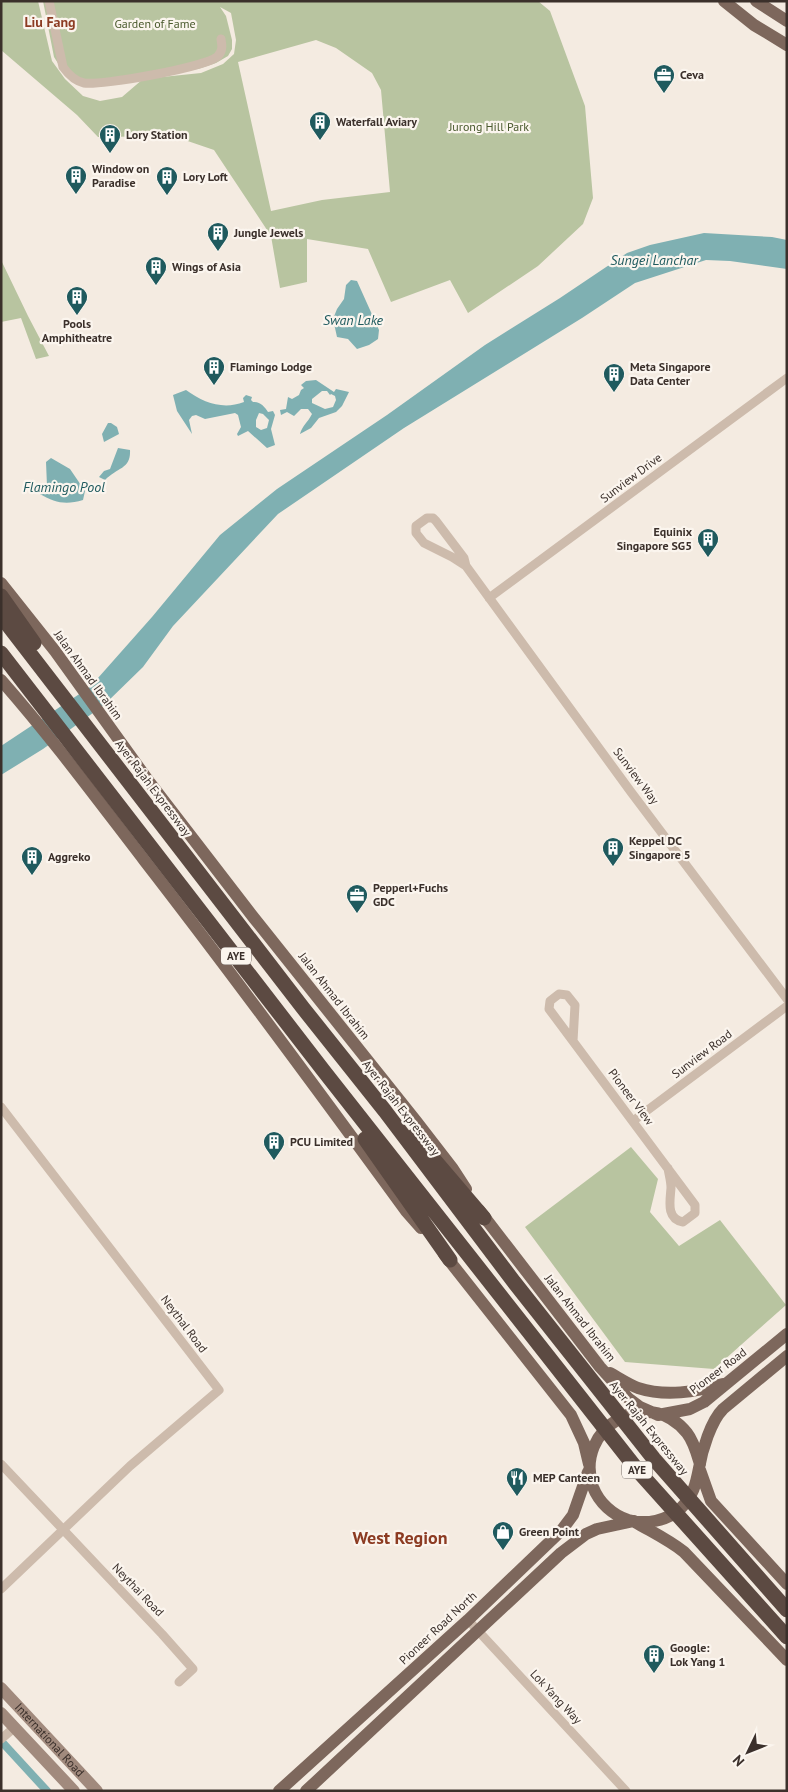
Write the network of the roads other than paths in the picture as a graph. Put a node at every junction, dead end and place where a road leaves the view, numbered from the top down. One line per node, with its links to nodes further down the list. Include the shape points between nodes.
1 (49, 1): 5 (street, via 63,67 69,76 82,82 112,81 214,60 222,50)
2 (724, 1): 6 (main road)
3 (756, 1): 4 (main road)
4 (787, 21)
5 (221, 38)
6 (787, 45)
7 (787, 378): 11 (street, Sunview Drive)
8 (466, 566): 8 (street, Sunview Way, via 424,543 416,532 416,526 425,518 432,518 464,558); 11 (street, Sunview Way)
9 (1, 583): 26 (main road, Jalan Ahmad Ibrahim, via 189,834 453,1169)
10 (1, 596): 16 (highway, via 46,659)
11 (490, 598): 18 (street, Sunview Way)
12 (1, 616): 16 (highway, Ayer Rajah Expressway / AYE)
13 (1, 653): 17 (highway, AYE)
14 (1, 669): 17 (highway, via 36,708)
15 (1, 680): 27 (main road, via 68,760 204,938 406,1211)
16 (59, 690): 23 (highway, Ayer Rajah Expressway / AYE)
17 (45, 712): 21 (highway, AYE)
18 (787, 999)
19 (787, 1006): 24 (street, Sunview Road)
20 (573, 1041): 20 (street, Pioneer View, via 549,1009 550,1002 560,994 567,995 575,1005); 24 (street, Pioneer View)
21 (323, 1070): 27 (highway, via 347,1113); 43 (highway, AYE, via 639,1472)
22 (1, 1107): 37 (street, Neythal Road, via 219,1390)
23 (385, 1111): 26 (highway, via 399,1119); 40 (highway, Ayer Rajah Expressway / AYE, via 514,1282 654,1459)
24 (633, 1121): 25 (street, Pioneer View)
25 (668, 1168): 25 (street, Pioneer View, via 696,1208 695,1213 683,1222 676,1219 668,1206 671,1187)
26 (484, 1218): 30 (main road, Jalan Ahmad Ibrahim)
27 (450, 1260): 34 (main road, via 571,1415 584,1443)
28 (787, 1334): 31 (main road, Pioneer Road)
29 (787, 1356): 35 (main road, via 716,1416)
30 (600, 1367): 31 (main road, via 638,1388 657,1391 697,1391); 32 (main road, Jalan Ahmad Ibrahim, via 628,1398)
31 (730, 1382): 32 (main road, Pioneer Road, via 690,1409)
32 (657, 1414): 34 (main road, via 632,1414 610,1424 595,1442); 35 (main road, via 678,1424 687,1433)
33 (1, 1464): 37 (street)
34 (589, 1466): 36 (main road, via 594,1491 602,1502 616,1514); 41 (main road, Pioneer Road North, via 573,1515 562,1531)
35 (700, 1466): 36 (main road, via 694,1491 680,1510 659,1521); 38 (main road, via 711,1501)
36 (635, 1521): 42 (main road, via 586,1534); 44 (main road, via 684,1552)
37 (62, 1530): 39 (street, Neythal Road); 45 (street, Neythai Road, via 156,1626 193,1669)
38 (787, 1584)
39 (1, 1589)
40 (787, 1610)
41 (468, 1620): 42 (street, Lok Yang Way); 52 (main road, Pioneer Road North)
42 (478, 1631): 53 (main road); 54 (street, Lok Yang Way)
43 (787, 1637)
44 (787, 1660)
45 (179, 1682)
46 (1, 1688): 51 (main road, International Road)
47 (1, 1713): 48 (main road, International Road)
48 (12, 1730): 49 (street); 50 (main road, International Road)
49 (1, 1739)
50 (74, 1791)
51 (97, 1791)
52 (279, 1791)
53 (306, 1791)
54 (626, 1791)

